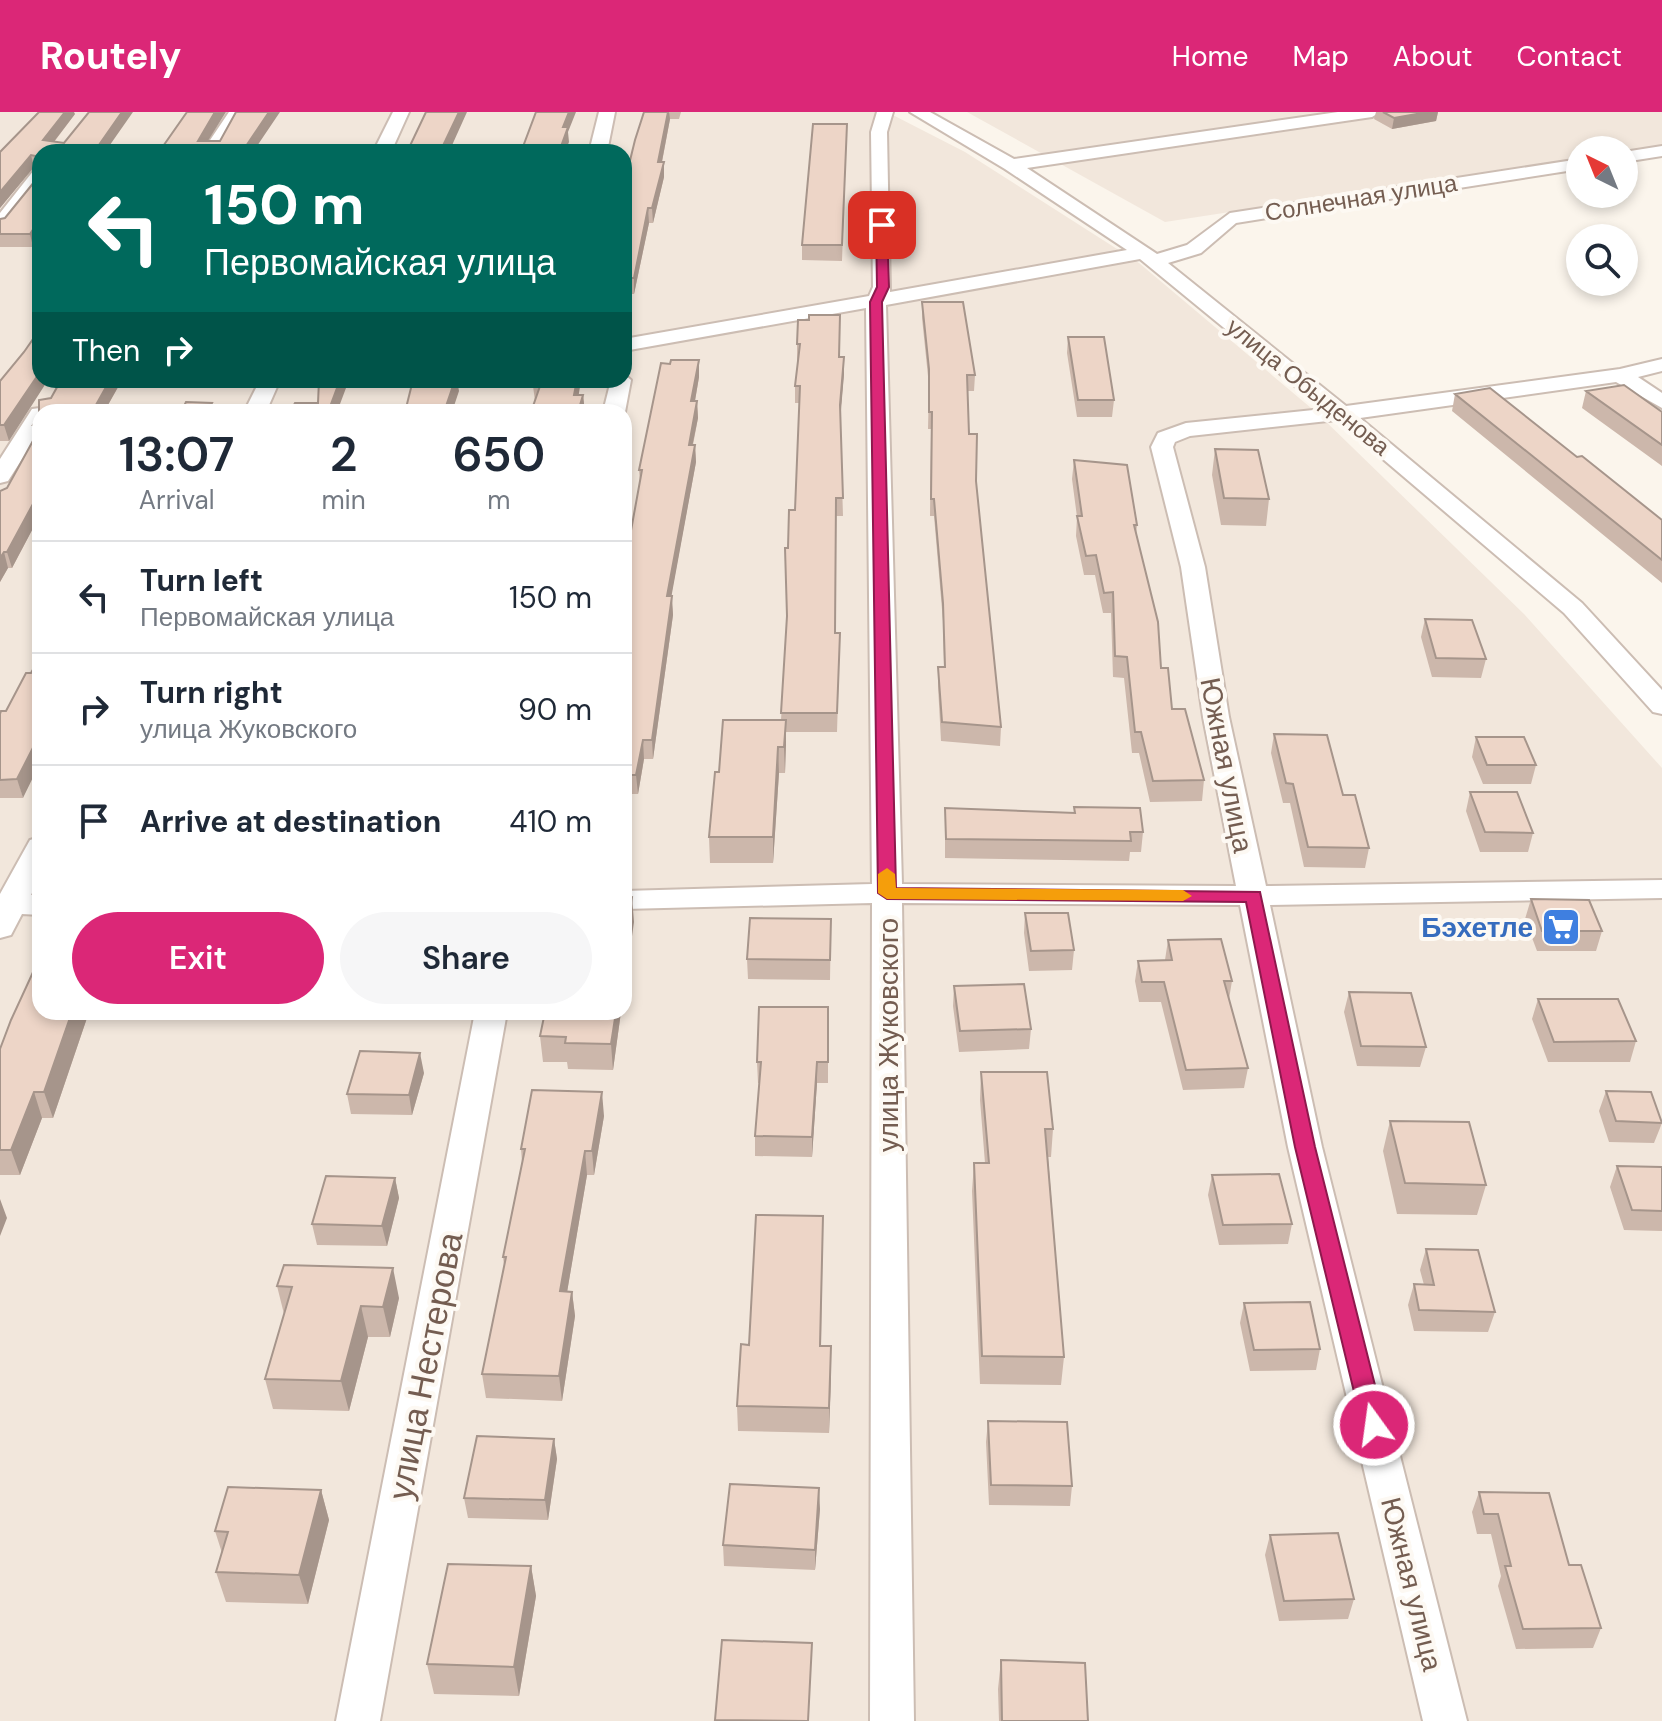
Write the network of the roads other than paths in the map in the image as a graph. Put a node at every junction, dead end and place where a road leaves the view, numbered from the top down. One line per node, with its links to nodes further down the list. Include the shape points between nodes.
1 (237, 112): 7 (street)
2 (401, 112): 8 (street)
3 (607, 112): 9 (street)
4 (885, 112): 17 (street, улица Жуковского, via 879,132 883,287)
5 (918, 112): 12 (street, улица Обыденова)
6 (1372, 112): 12 (street)
7 (216, 144)
8 (386, 144)
9 (600, 144)
10 (1662, 151): 11 (street)
11 (1638, 155)
12 (1011, 165): 16 (street, улица Обыденова)
13 (1566, 166): 16 (street, Солнечная улица, via 1230,218 1194,249)
14 (32, 184): 15 (street)
15 (0, 225)
16 (1149, 257): 17 (street, Солнечная улица); 24 (street, улица Обыденова)
17 (876, 302): 18 (street, Солнечная улица); 32 (street, улица Жуковского)
18 (632, 351)
19 (1662, 365): 20 (street, Южная улица)
20 (1620, 375): 22 (street); 24 (street, Южная улица)
21 (55, 391): 23 (street)
22 (1662, 402)
23 (47, 404)
24 (1343, 414): 29 (street, улица Обыденова, via 1573,608); 33 (street, Южная улица, via 1186,430 1166,438 1162,447 1193,567 1216,717)
25 (32, 424): 26 (street)
26 (7, 455): 27 (street); 28 (street)
27 (32, 455)
28 (0, 476)
29 (1661, 704)
30 (32, 865): 35 (street)
31 (1662, 889): 33 (street)
32 (887, 893): 33 (street); 34 (street); 38 (street, улица Жуковского)
33 (1253, 896): 39 (street, Южная улица, via 1305,1147)
34 (632, 900)
35 (13, 910)
36 (489, 1020): 37 (street, улица Нестерова)
37 (358, 1721)
38 (892, 1721)
39 (1445, 1721)

